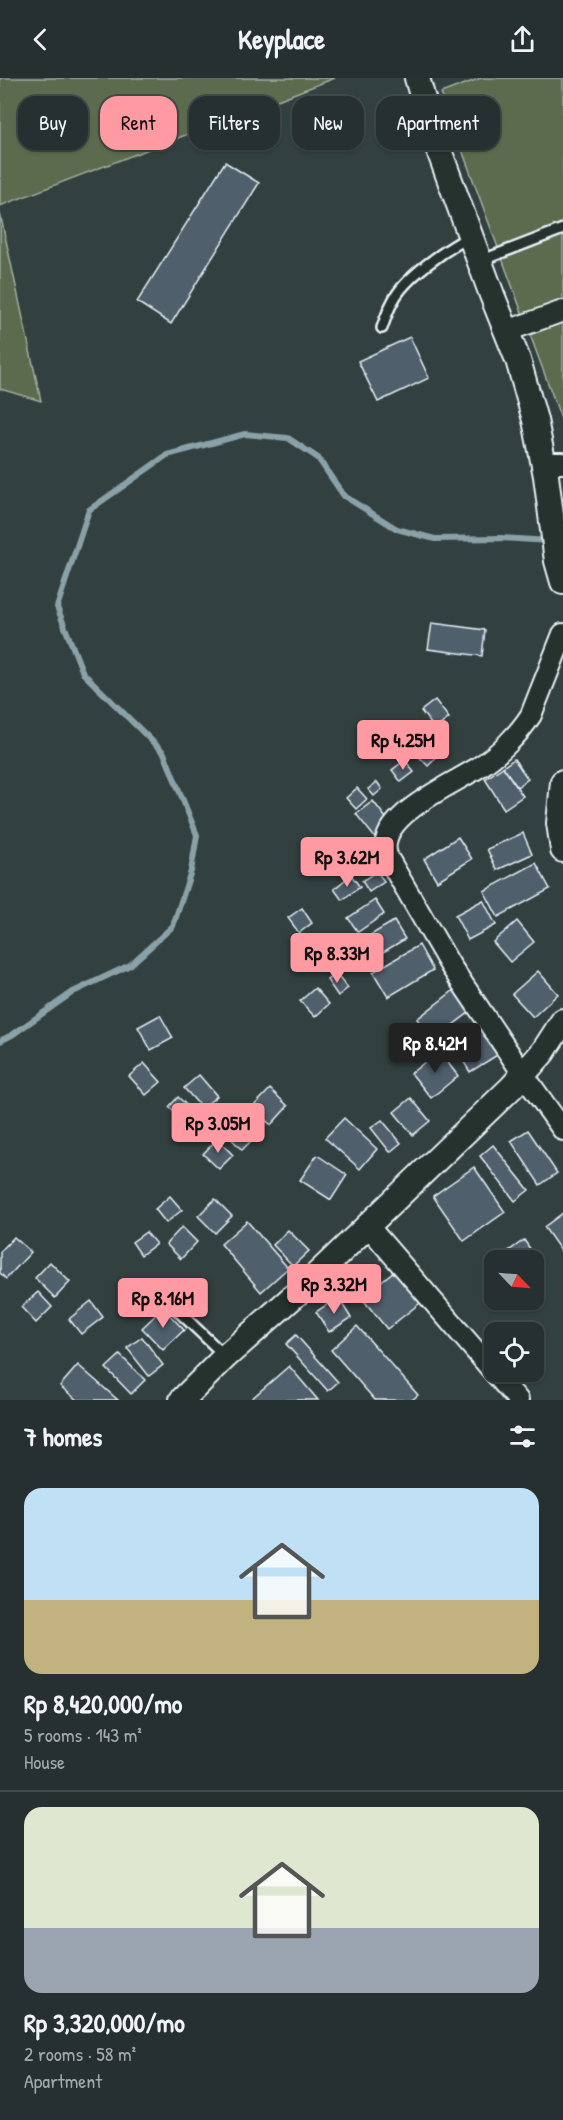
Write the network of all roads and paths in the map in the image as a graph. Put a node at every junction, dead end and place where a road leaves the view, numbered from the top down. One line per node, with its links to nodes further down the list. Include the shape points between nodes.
1 (417, 78): 3 (street)
2 (563, 229): 4 (lane)
3 (471, 235): 4 (street); 6 (lane, via 418,272 394,299)
4 (480, 261): 7 (street)
5 (563, 311): 7 (street)
6 (382, 328)
7 (507, 331): 8 (street)
8 (553, 463): 9 (street, via 553,528)
9 (563, 582)
10 (563, 634): 14 (street, via 524,726 481,766 396,820 386,845 388,858 450,964)
11 (563, 782): 12 (street, via 559,823)
12 (563, 850)
13 (563, 1021): 14 (street)
14 (523, 1074): 15 (street); 16 (street)
15 (563, 1130)
16 (368, 1226): 18 (street); 20 (street)
17 (152, 1285): 18 (lane)
18 (225, 1357): 19 (street)
19 (182, 1400)
20 (519, 1400)

